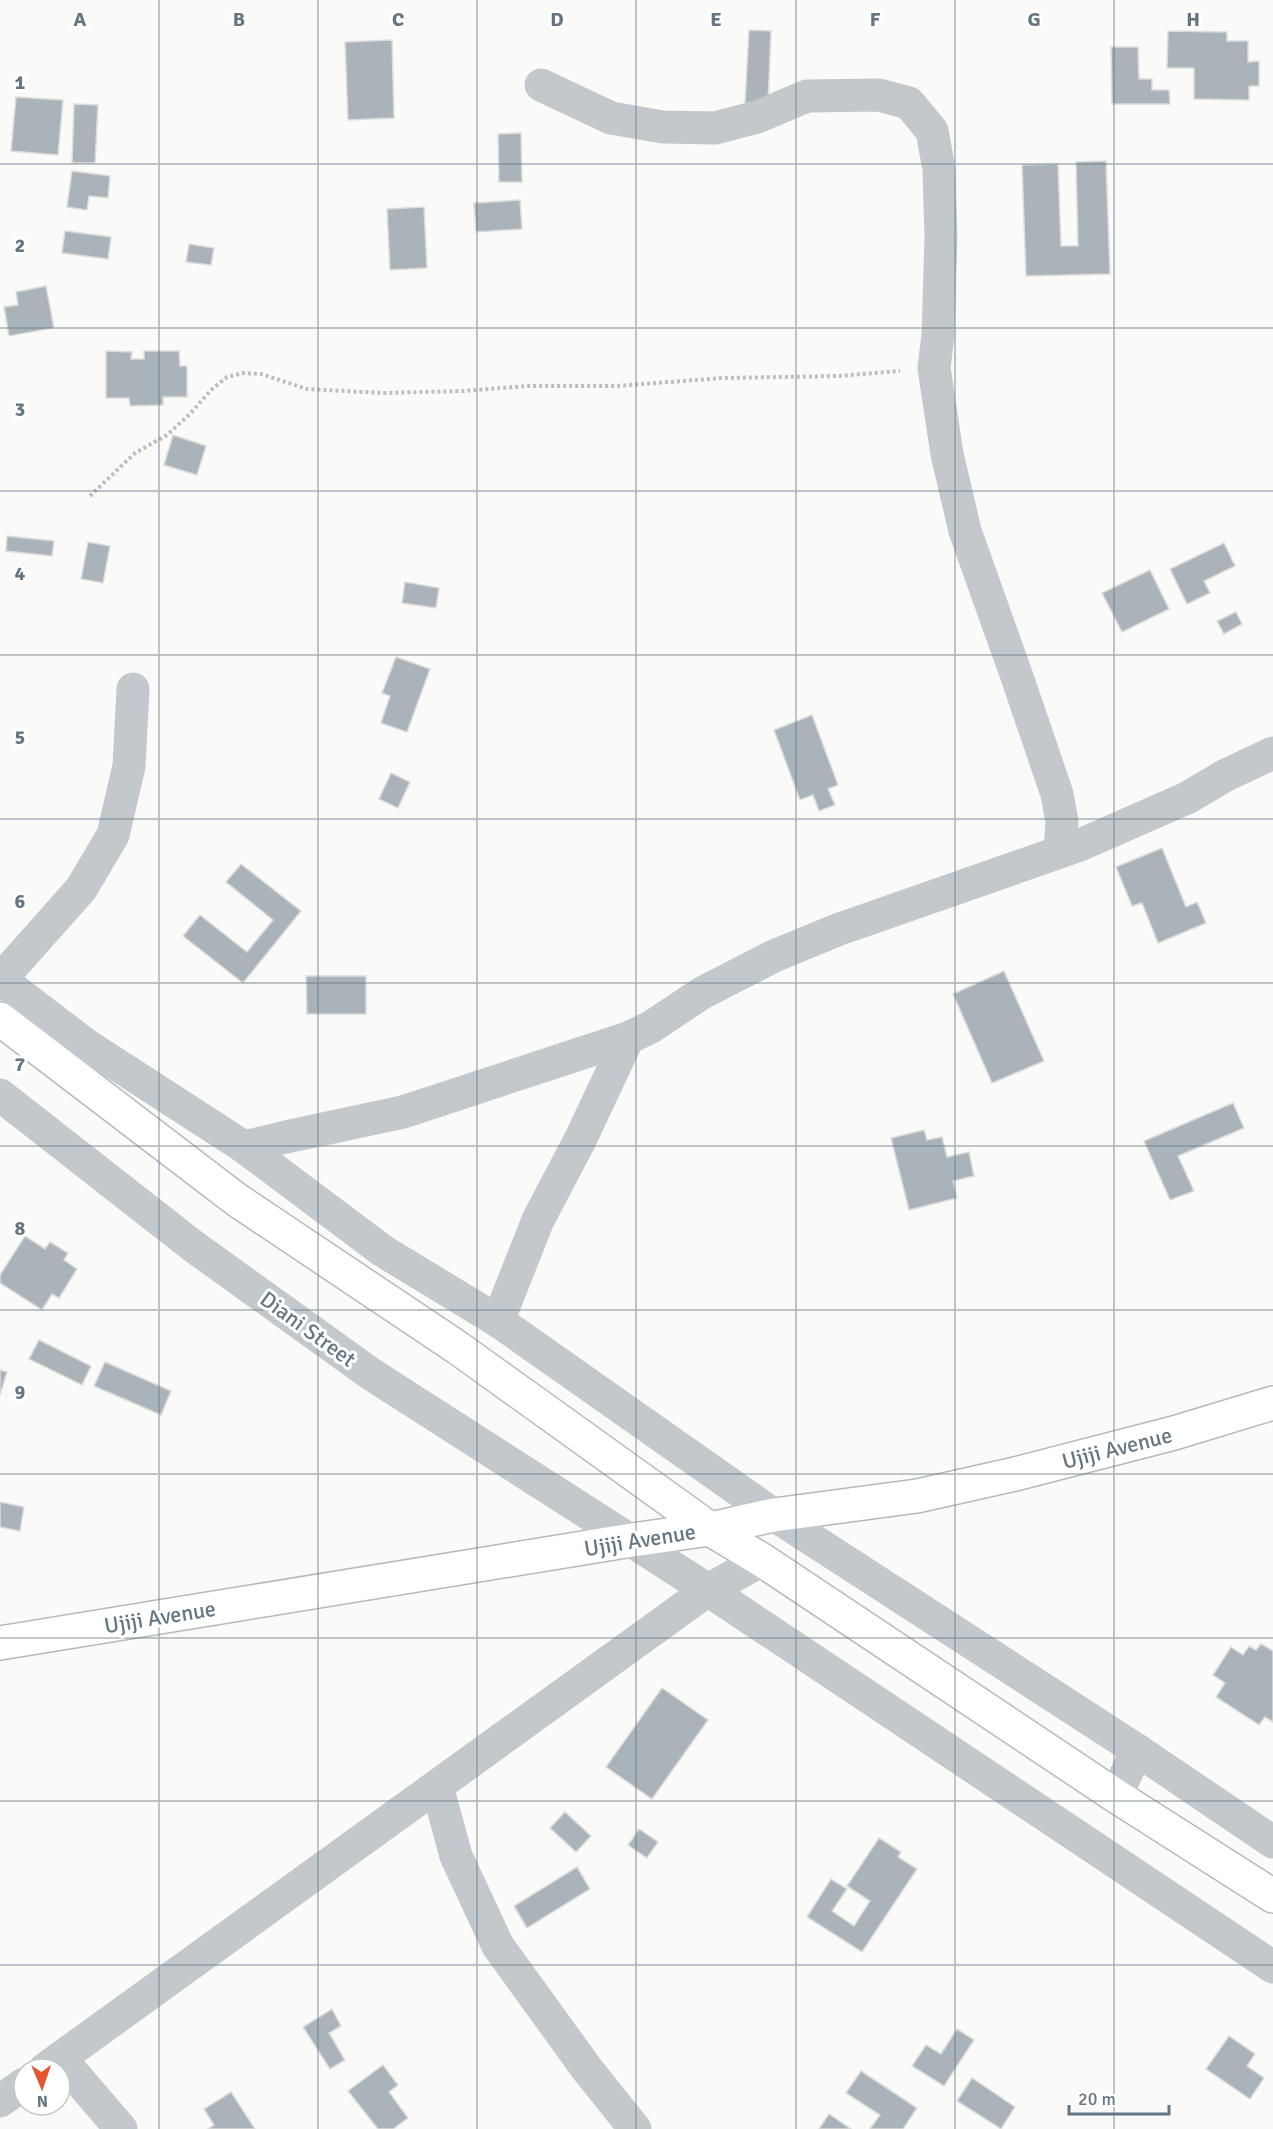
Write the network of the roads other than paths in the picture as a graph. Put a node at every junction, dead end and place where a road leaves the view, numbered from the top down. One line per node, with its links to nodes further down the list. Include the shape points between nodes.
1 (541, 85): 4 (street, via 611,118 663,127 715,128 757,117 807,96 879,95 909,103 932,131 939,169 941,238 934,368 947,454 965,531 1057,794 1062,822)
2 (133, 689): 5 (street, via 129,766 113,835 81,889)
3 (1273, 753): 4 (street, via 1176,803 1080,846)
4 (1060, 851): 7 (street, via 774,956)
5 (0, 980): 9 (street, via 85,1044)
6 (0, 1019): 13 (main road, via 237,1200 458,1348)
7 (628, 1038): 9 (street, via 403,1112); 10 (street, via 538,1220)
8 (0, 1095): 14 (street, Diani Street, via 193,1246 371,1374)
9 (244, 1148): 10 (street, via 383,1251)
10 (498, 1321): 12 (street)
11 (1273, 1404): 12 (main road, Ujiji Avenue, via 1163,1436 917,1497)
12 (774, 1515): 13 (main road, Ujiji Avenue); 18 (street)
13 (710, 1529): 14 (main road, Ujiji Avenue); 15 (main road)
14 (632, 1540): 16 (street, Diani Street); 17 (main road, Ujiji Avenue)
15 (762, 1560): 16 (street); 20 (main road)
16 (708, 1590): 19 (street); 23 (street, Diani Street)
17 (0, 1643)
18 (1137, 1750): 20 (street); 21 (street)
19 (437, 1786): 24 (street); 27 (street, via 456,1856 498,1946)
20 (1116, 1796): 22 (main road)
21 (1273, 1842)
22 (1273, 1896)
23 (1273, 1967)
24 (61, 2057)
25 (72, 2081): 26 (street)
26 (121, 2129)
27 (635, 2129)

